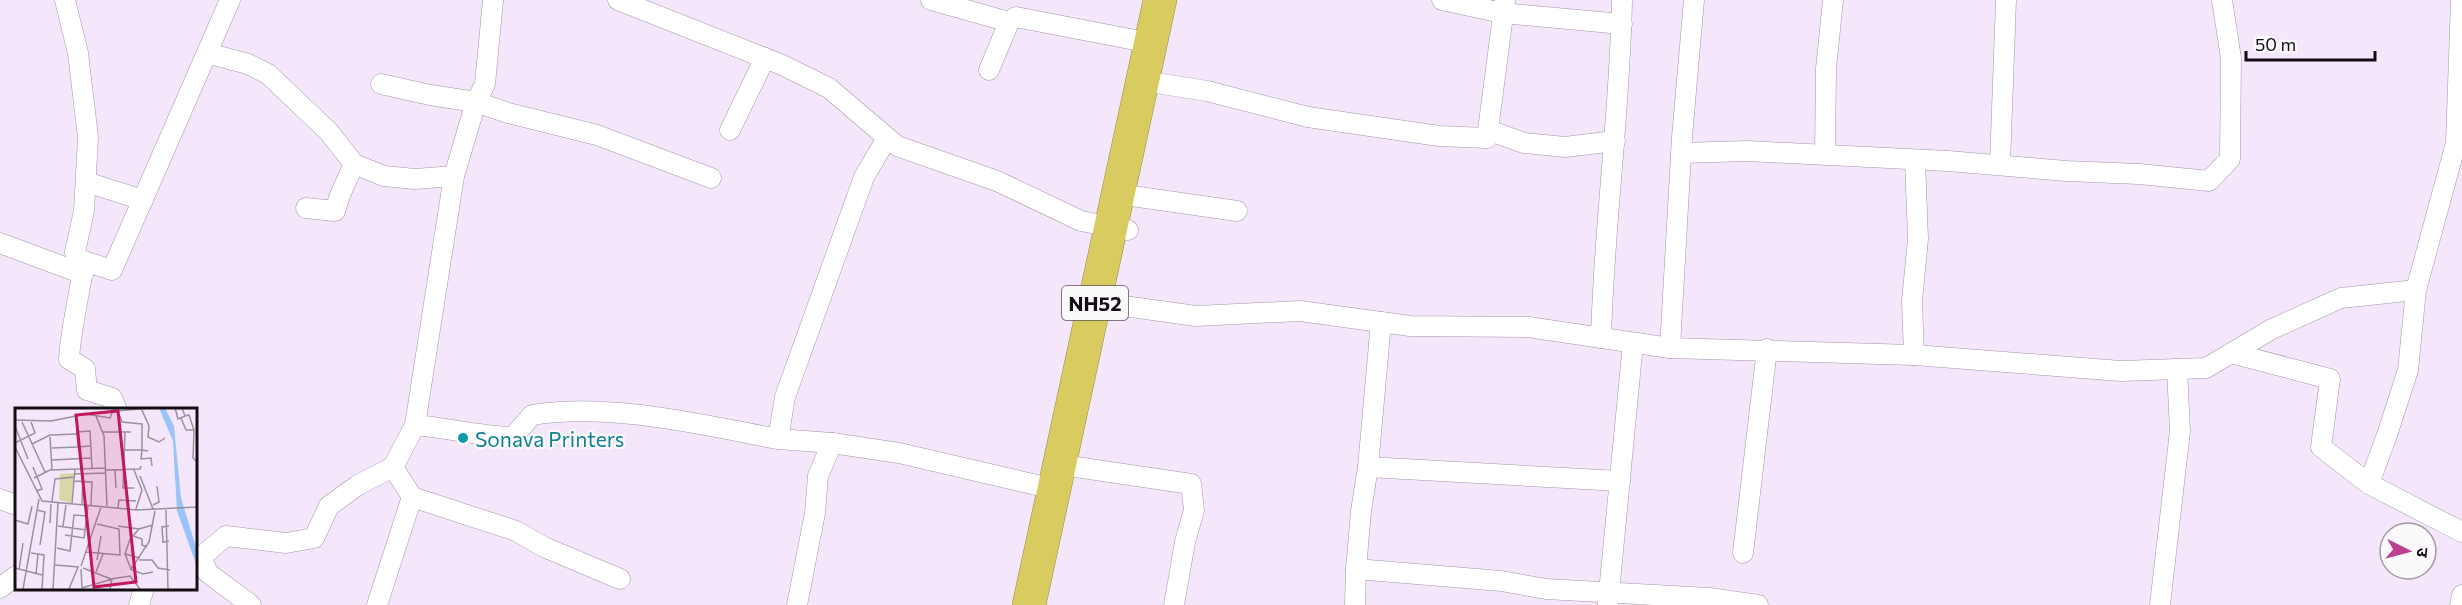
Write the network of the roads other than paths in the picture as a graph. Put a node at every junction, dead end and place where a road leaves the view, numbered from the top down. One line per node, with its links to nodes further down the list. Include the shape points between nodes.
1 (65, 0): 36 (street, via 78,54 88,137)
2 (230, 0): 19 (street)
3 (493, 0): 24 (street, via 485,84)
4 (618, 0): 20 (street)
5 (931, 0): 16 (street)
6 (1160, 0): 18 (highway, NH52)
7 (1179, 0): 22 (highway, NH52)
8 (1442, 0): 15 (street)
9 (1622, 0): 17 (street)
10 (1694, 0): 29 (street)
11 (1833, 0): 30 (street, via 1826,69)
12 (2006, 0): 33 (street)
13 (2222, 0): 33 (street, via 2231,58 2230,159 2209,182)
14 (2461, 0): 44 (street, via 2456,143)
15 (1504, 6): 17 (street); 26 (street)
16 (1015, 13): 18 (street); 21 (street)
17 (1622, 24): 28 (street)
18 (1151, 43): 22 (highway, NH52)
19 (207, 53): 32 (street, via 268,74 329,132); 38 (street)
20 (765, 58): 25 (street); 27 (street, via 829,88)
21 (988, 70)
22 (1152, 83): 26 (street, via 1207,91 1308,117 1439,136 1487,138); 37 (highway, NH52)
23 (381, 84): 24 (street)
24 (476, 102): 34 (street); 35 (street, via 597,135)
25 (730, 130)
26 (1488, 130): 28 (street, via 1524,143 1565,147)
27 (887, 138): 41 (street, via 897,146 997,181 1081,221); 56 (street, via 864,177 785,397)
28 (1615, 141): 47 (street)
29 (1681, 153): 30 (street); 49 (street)
30 (1825, 155): 31 (street)
31 (1916, 160): 33 (street); 52 (street)
32 (354, 164): 34 (street, via 384,176); 39 (street, via 335,211)
33 (2000, 164)
34 (454, 176): 55 (street)
35 (711, 178)
36 (86, 183): 38 (street); 43 (street, via 75,252)
37 (1127, 195): 40 (street); 41 (highway, NH52)
38 (143, 200): 43 (street, via 112,270 84,261)
39 (306, 208)
40 (1237, 211)
41 (1120, 228): 45 (highway, NH52)
42 (0, 243): 43 (street)
43 (82, 274): 54 (street, via 69,359 85,369 87,390 112,398)
44 (2416, 290): 51 (street, via 2341,298 2272,329); 62 (street, via 2408,370)
45 (1103, 303): 46 (street, via 1196,316 1300,311); 60 (highway, NH52)
46 (1380, 322): 47 (street, via 1528,327); 59 (street)
47 (1601, 338): 48 (street)
48 (1633, 343): 49 (street); 61 (street)
49 (1670, 348): 50 (street)
50 (1767, 349): 52 (street); 68 (street)
51 (2231, 353): 53 (street, via 2206,368); 62 (street, via 2330,379 2321,447)
52 (1914, 355): 53 (street, via 2121,371)
53 (2176, 369): 85 (street, via 2180,431)
54 (116, 408)
55 (415, 425): 56 (street, via 513,437 532,415 602,412); 58 (street)
56 (778, 439): 57 (street)
57 (832, 443): 60 (street); 79 (street, via 818,476)
58 (393, 467): 63 (street); 67 (street, via 329,506 314,538 286,543 226,536)
59 (1368, 467): 61 (street); 69 (street)
60 (1065, 478): 80 (highway, NH52); 81 (highway, NH52); 82 (street, via 1191,484 1194,510)
61 (1620, 481): 75 (street)
62 (2368, 484): 66 (street)
63 (412, 497): 71 (street, via 516,531); 78 (street)
64 (0, 499): 65 (street)
65 (15, 505)
66 (2462, 531)
67 (204, 544): 77 (street, via 201,557 208,573)
68 (1743, 553)
69 (1356, 569): 75 (street, via 1501,581); 83 (street)
70 (15, 577): 72 (street)
71 (620, 579)
72 (0, 588)
73 (143, 590): 76 (street)
74 (2462, 595): 86 (street)
75 (1609, 598): 84 (street, via 1709,597)
76 (139, 605)
77 (251, 605)
78 (377, 605)
79 (797, 605)
80 (1029, 605)
81 (1051, 605)
82 (1174, 605)
83 (1355, 605)
84 (1758, 605)
85 (2160, 605)
86 (2459, 605)

